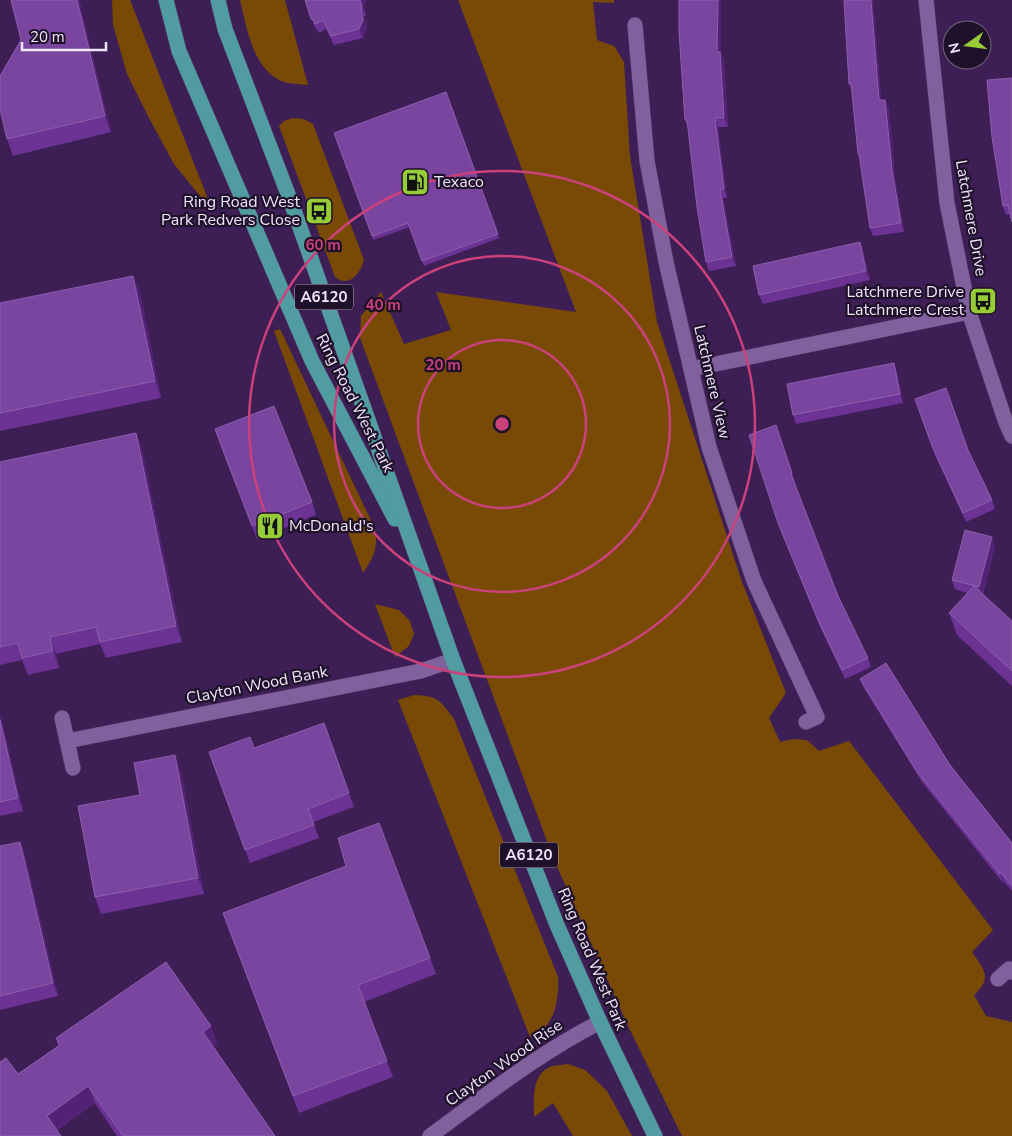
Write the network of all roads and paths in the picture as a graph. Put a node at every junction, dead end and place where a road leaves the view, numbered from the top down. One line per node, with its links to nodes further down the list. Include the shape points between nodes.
1 (166, 0): 8 (highway, Ring Road West Park / A6120, via 179,51 312,361)
2 (218, 0): 8 (highway, Ring Road West Park / A6120, via 225,29 291,202)
3 (926, 0): 5 (street, Latchmere Drive, via 947,203)
4 (635, 25): 6 (street, Latchmere View, via 647,160)
5 (970, 312): 6 (street); 7 (street, Latchmere Drive)
6 (691, 369): 11 (street, Latchmere View, via 709,447 754,581 817,717)
7 (1012, 436)
8 (420, 567): 9 (highway, Ring Road West Park / A6120)
9 (453, 660): 12 (street, Clayton Wood Bank, via 421,671); 16 (highway, Ring Road West Park / A6120, via 557,925)
10 (62, 718): 12 (street)
11 (806, 722)
12 (67, 741): 13 (street)
13 (73, 768)
14 (1012, 972): 15 (street, via 1009,969)
15 (998, 980)
16 (600, 1022): 17 (street, Clayton Wood Rise, via 573,1036 481,1097); 18 (highway, Ring Road West Park / A6120)
17 (430, 1136)
18 (655, 1136)

